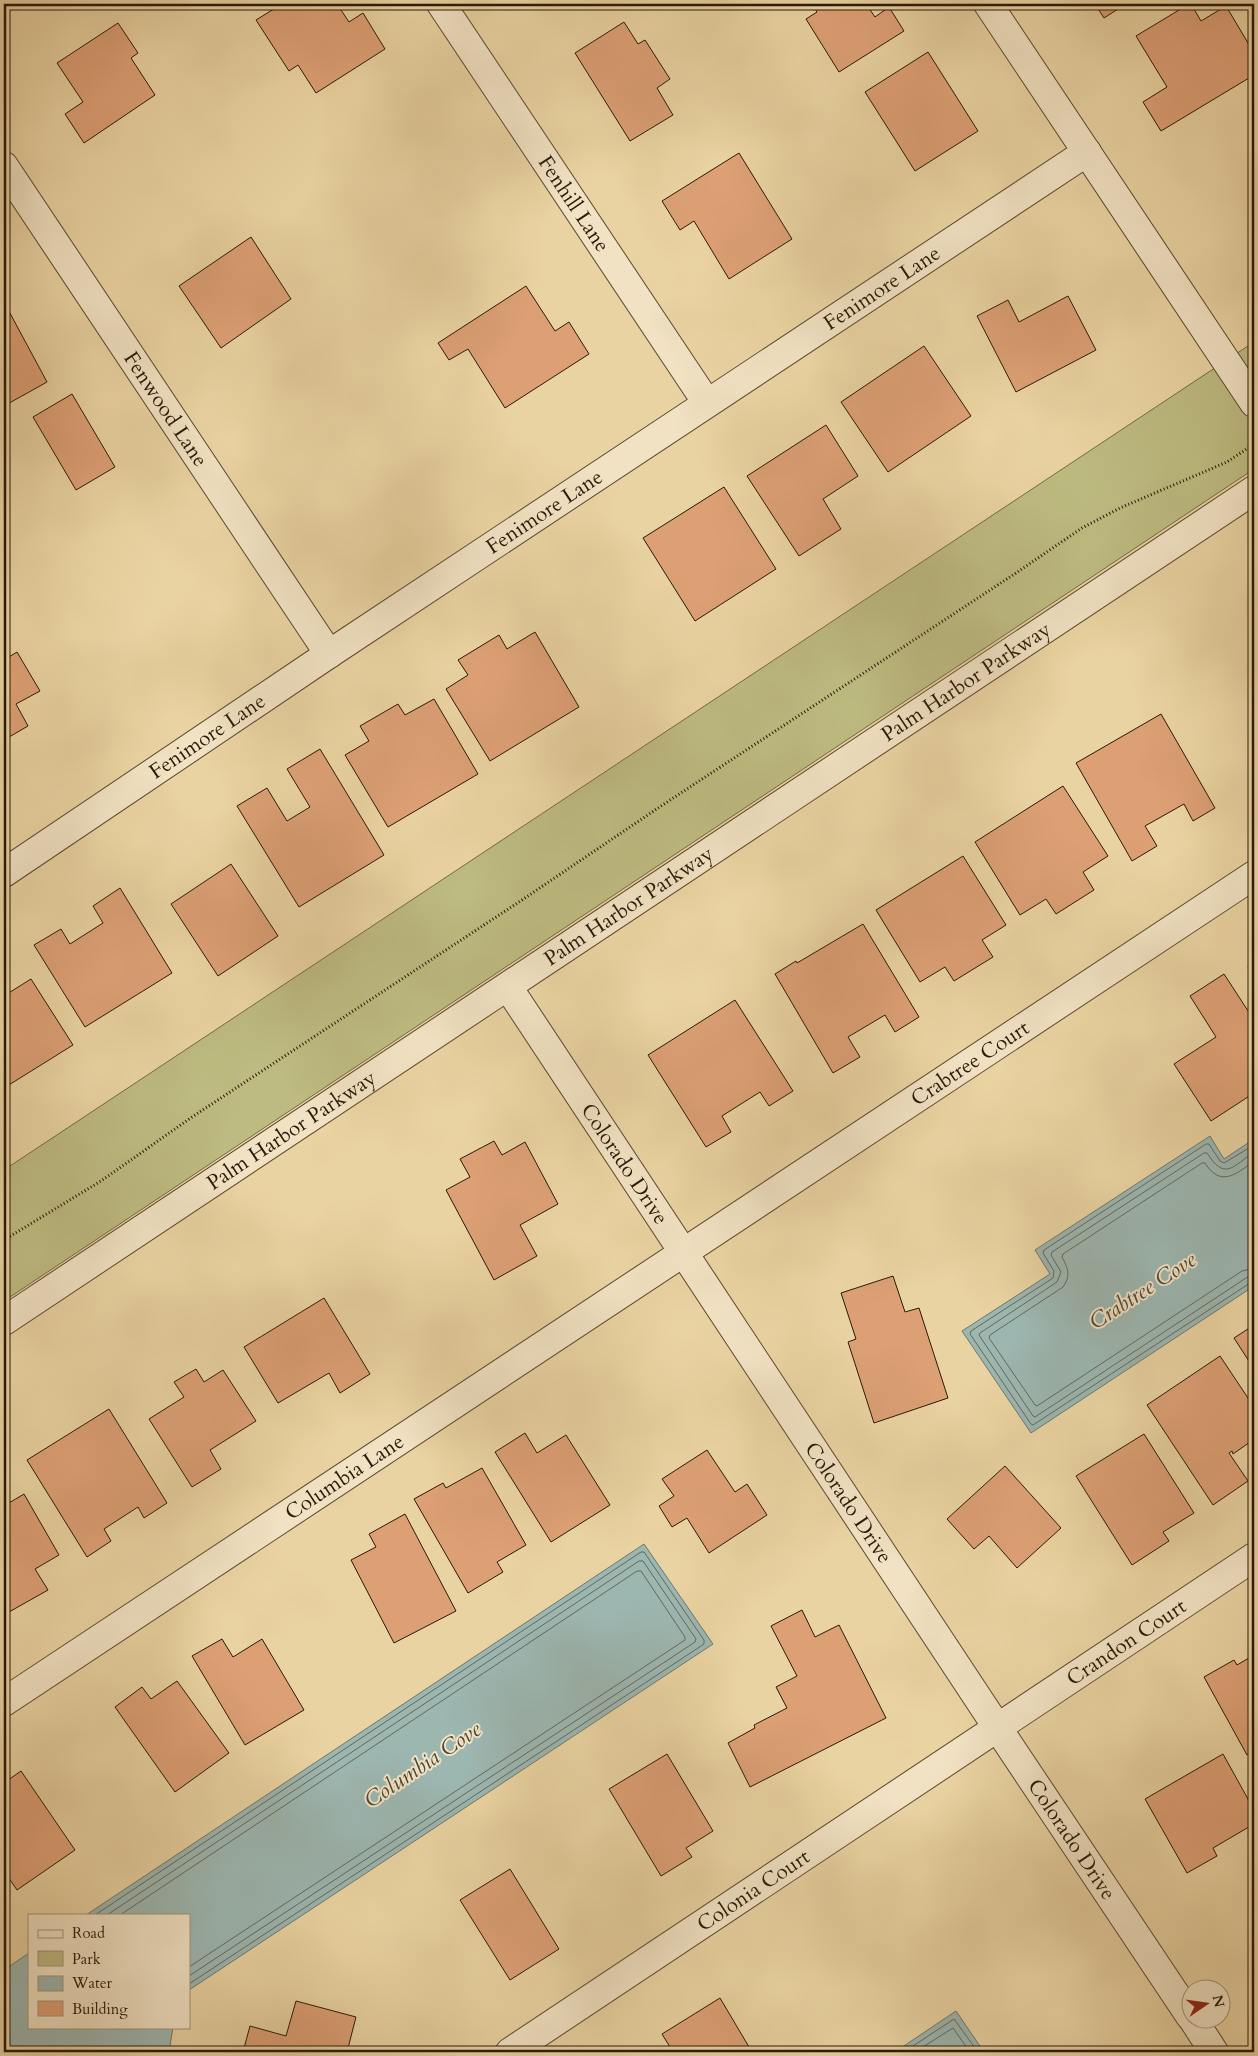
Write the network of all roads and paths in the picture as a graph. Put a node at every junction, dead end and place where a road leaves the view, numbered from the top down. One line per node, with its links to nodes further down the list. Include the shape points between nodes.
1 (441, 4): 5 (street, Fenhill Lane)
2 (988, 4): 3 (street)
3 (1087, 152): 5 (street, Fenimore Lane); 6 (street)
4 (4, 166): 9 (street, Fenwood Lane)
5 (707, 403): 9 (street, Fenimore Lane)
6 (1254, 403)
7 (1254, 444): 13 (path, via 1227,462 1082,528 192,1117 101,1181)
8 (1254, 490): 12 (street, Palm Harbor Parkway)
9 (329, 654): 10 (street, Fenimore Lane)
10 (4, 873)
11 (1254, 875): 14 (street, Crabtree Court)
12 (508, 987): 14 (street, Colorado Drive); 15 (street, Palm Harbor Parkway)
13 (4, 1240)
14 (683, 1252): 17 (street, Columbia Lane); 18 (street, Colorado Drive)
15 (4, 1321)
16 (1254, 1557): 18 (street, Crandon Court)
17 (4, 1702)
18 (997, 1727): 19 (street, Colorado Drive); 21 (street, Colonia Court)
19 (1180, 2001)
20 (1198, 2028): 22 (street, Colorado Drive)
21 (510, 2052)
22 (1214, 2052)

